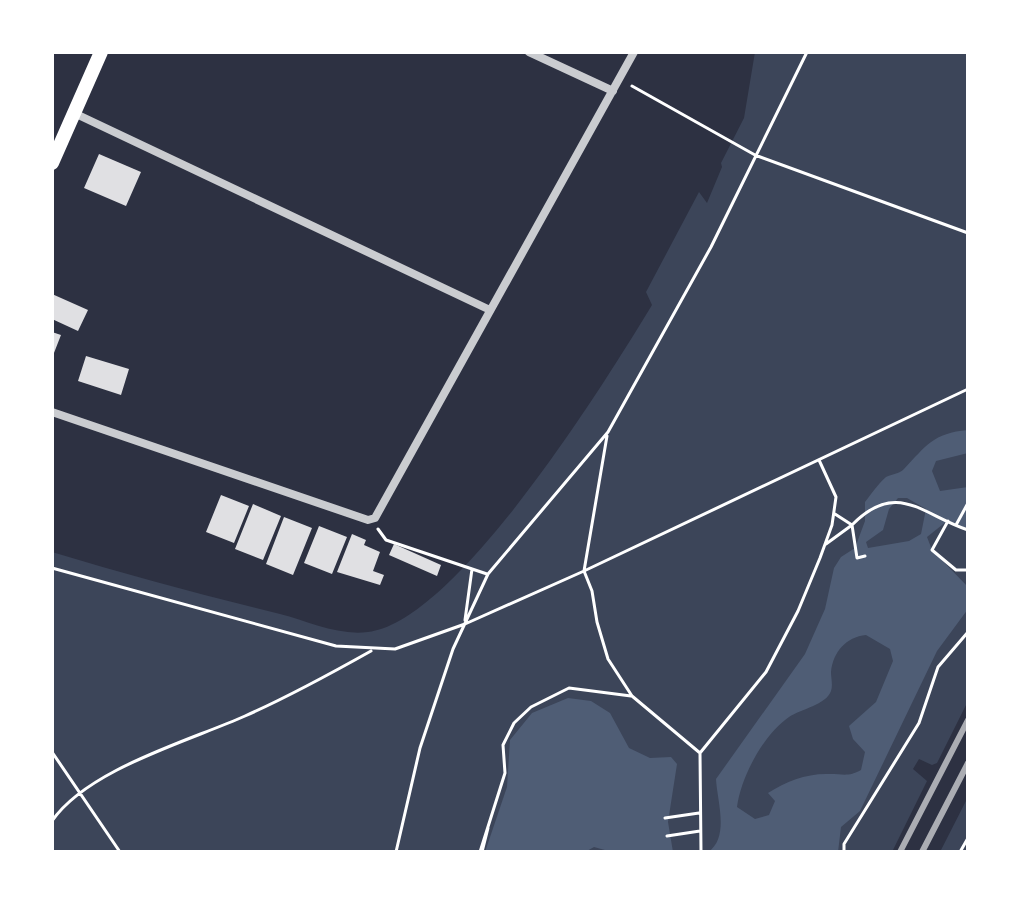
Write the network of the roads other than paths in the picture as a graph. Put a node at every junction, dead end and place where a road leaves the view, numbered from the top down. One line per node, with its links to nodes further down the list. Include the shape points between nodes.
1 (101, 52): 5 (highway)
2 (529, 52): 4 (street)
3 (634, 52): 4 (street)
4 (613, 91): 7 (street)
5 (74, 113): 6 (highway); 7 (street)
6 (52, 163)
7 (490, 310): 8 (street, via 371,520)
8 (52, 412)

